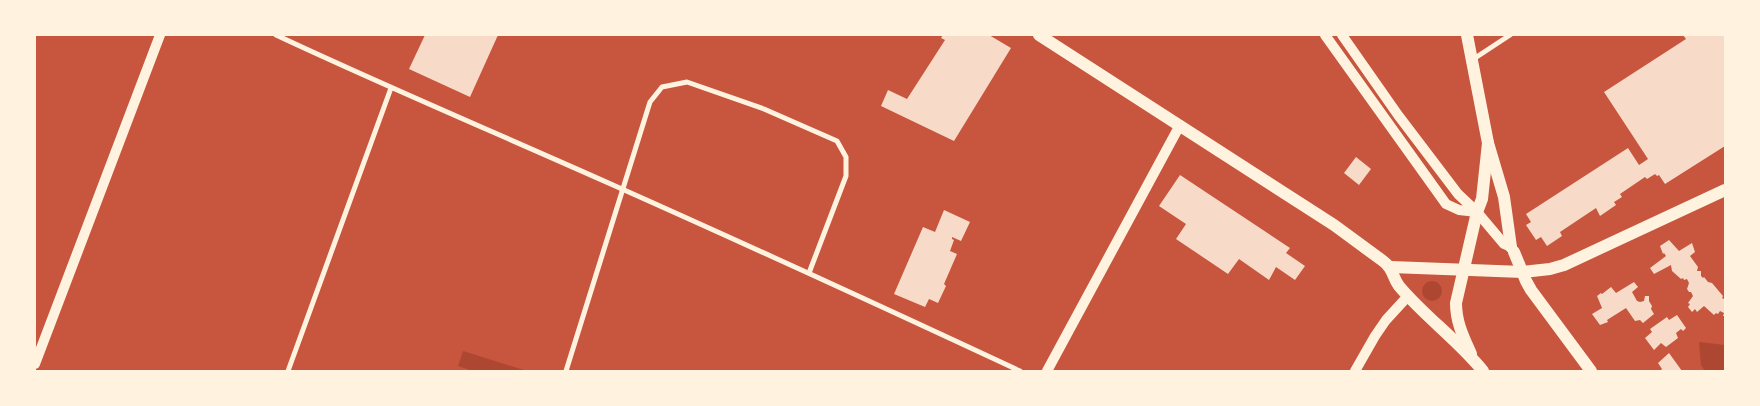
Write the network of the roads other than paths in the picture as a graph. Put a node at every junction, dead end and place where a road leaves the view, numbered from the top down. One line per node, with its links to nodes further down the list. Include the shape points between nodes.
1 (160, 35): 22 (main road)
2 (276, 35): 9 (street)
3 (1039, 35): 10 (main road)
4 (1325, 35): 14 (main road, via 1446,204 1459,210)
5 (1342, 35): 14 (main road, via 1458,194)
6 (1467, 35): 8 (main road)
7 (1510, 35): 8 (street)
8 (1472, 61): 11 (main road)
9 (392, 88): 12 (street); 23 (street)
10 (1180, 126): 16 (main road, via 1334,225); 26 (main road)
11 (1488, 143): 14 (main road, via 1482,199); 15 (main road, via 1504,197)
12 (624, 189): 19 (street); 19 (street, via 650,102 662,86 687,82 764,108 811,129 837,141 846,157 846,176); 24 (street)
13 (1725, 190): 18 (main road, via 1564,265)
14 (1477, 212): 15 (main road, via 1504,244); 17 (main road)
15 (1513, 249): 18 (main road)
16 (1391, 267): 17 (main road); 20 (main road, via 1398,285)
17 (1464, 270): 18 (main road); 21 (main road, via 1456,316)
18 (1523, 272): 29 (main road, via 1532,290)
19 (809, 273): 25 (street)
20 (1408, 296): 21 (main road); 27 (main road, via 1380,328)
21 (1473, 358): 28 (main road)
22 (35, 364)
23 (288, 371)
24 (566, 371)
25 (1020, 371)
26 (1047, 371)
27 (1355, 371)
28 (1483, 371)
29 (1591, 371)

